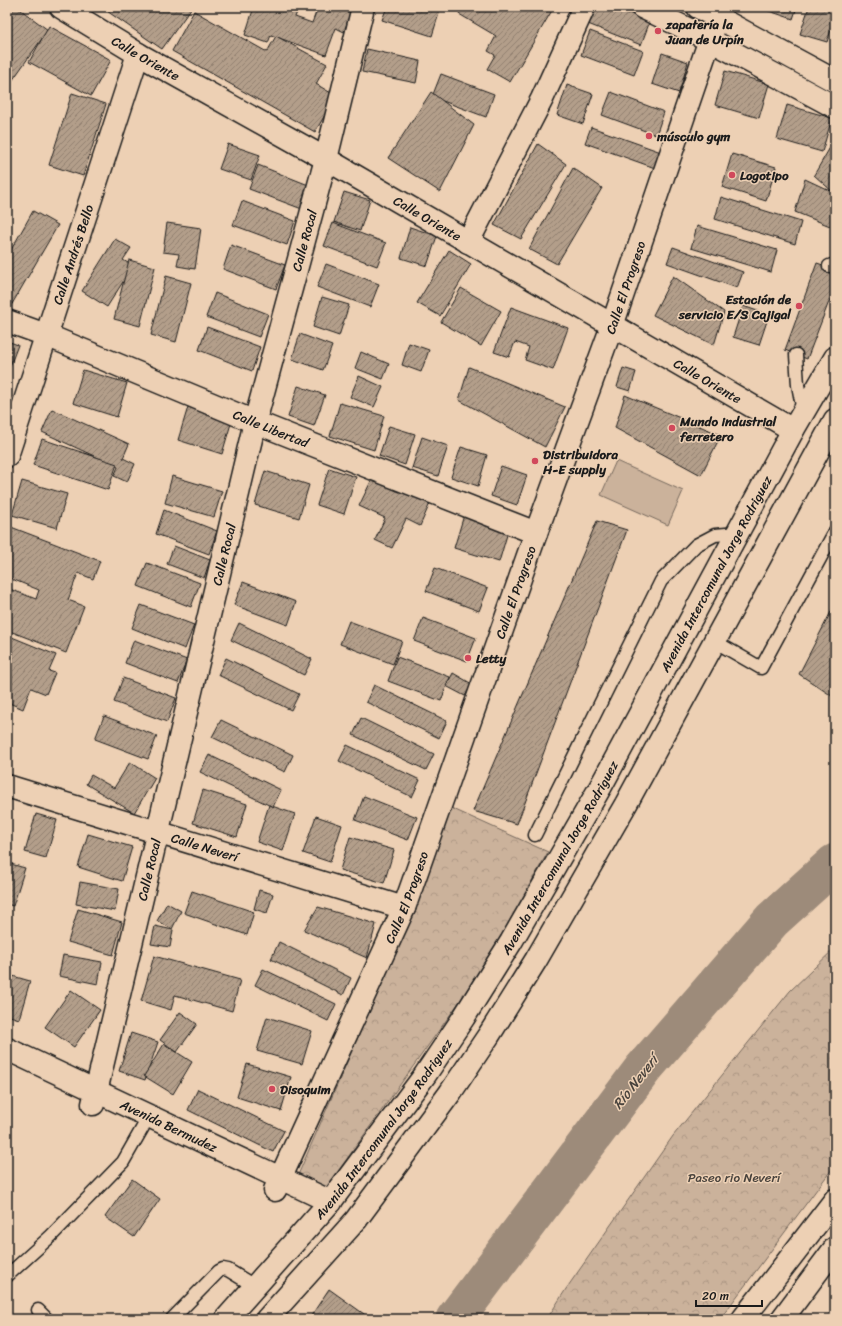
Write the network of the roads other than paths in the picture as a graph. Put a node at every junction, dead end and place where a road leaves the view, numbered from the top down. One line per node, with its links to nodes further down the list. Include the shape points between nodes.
1 (61, 7): 8 (street, Calle Oriente)
2 (363, 7): 11 (street, Calle Rocal)
3 (584, 7): 12 (street, via 542,99)
4 (642, 7): 7 (street)
5 (698, 7): 6 (street)
6 (719, 12): 7 (street, Calle El Progreso); 9 (street)
7 (710, 40): 10 (street); 14 (street, Calle El Progreso)
8 (138, 54): 11 (street, Calle Oriente); 15 (street, Calle Andrés Bello)
9 (835, 81)
10 (835, 107)
11 (326, 159): 12 (street, Calle Oriente); 20 (street, Calle Rocal)
12 (468, 242): 14 (street, Calle Oriente)
13 (7, 321): 15 (street, Calle Libertad)
14 (612, 326): 19 (street, Calle Oriente); 23 (street, Calle El Progreso)
15 (46, 335): 20 (street, Calle Libertad); 21 (street, Calle Andrés Bello)
16 (796, 354): 19 (lane)
17 (835, 358): 19 (street, Avenida Intercomunal Jorge Rodriguez)
18 (835, 420): 25 (street)
19 (798, 421): 24 (street, Avenida Intercomunal Jorge Rodriguez)
20 (254, 422): 23 (street, Calle Libertad); 27 (street, Calle Rocal)
21 (7, 456)
22 (835, 530): 25 (lane, via 761,668)
23 (536, 533): 29 (street, Calle El Progreso)
24 (737, 533): 28 (lane, via 715,535 696,545 661,581); 36 (street, Avenida Intercomunal Jorge Rodriguez, via 601,786 511,942 425,1075)
25 (714, 641): 44 (street, via 583,880 490,1035 356,1220)
26 (7, 786): 27 (street, Calle Neverí)
27 (157, 833): 29 (street, Calle Neverí); 32 (street, Calle Rocal)
28 (535, 834)
29 (404, 908): 34 (street, Calle El Progreso)
30 (7, 1049): 32 (street, Avenida Bermudez)
31 (7, 1064): 32 (street, Avenida Bermudez)
32 (94, 1098): 33 (street, Avenida Bermudez); 34 (street, Avenida Bermudez)
33 (143, 1127): 34 (street, Avenida Bermudez); 38 (lane, via 124,1162 51,1236)
34 (278, 1184): 36 (street, Avenida Bermudez)
35 (835, 1200): 45 (street)
36 (327, 1207): 39 (street, Avenida Intercomunal Jorge Rodriguez)
37 (835, 1248): 46 (street)
38 (7, 1276)
39 (256, 1287): 42 (lane, via 223,1269); 43 (street, Avenida Intercomunal Jorge Rodriguez)
40 (38, 1310): 41 (lane)
41 (47, 1319)
42 (172, 1319)
43 (226, 1319)
44 (267, 1319)
45 (743, 1319)
46 (782, 1319)

